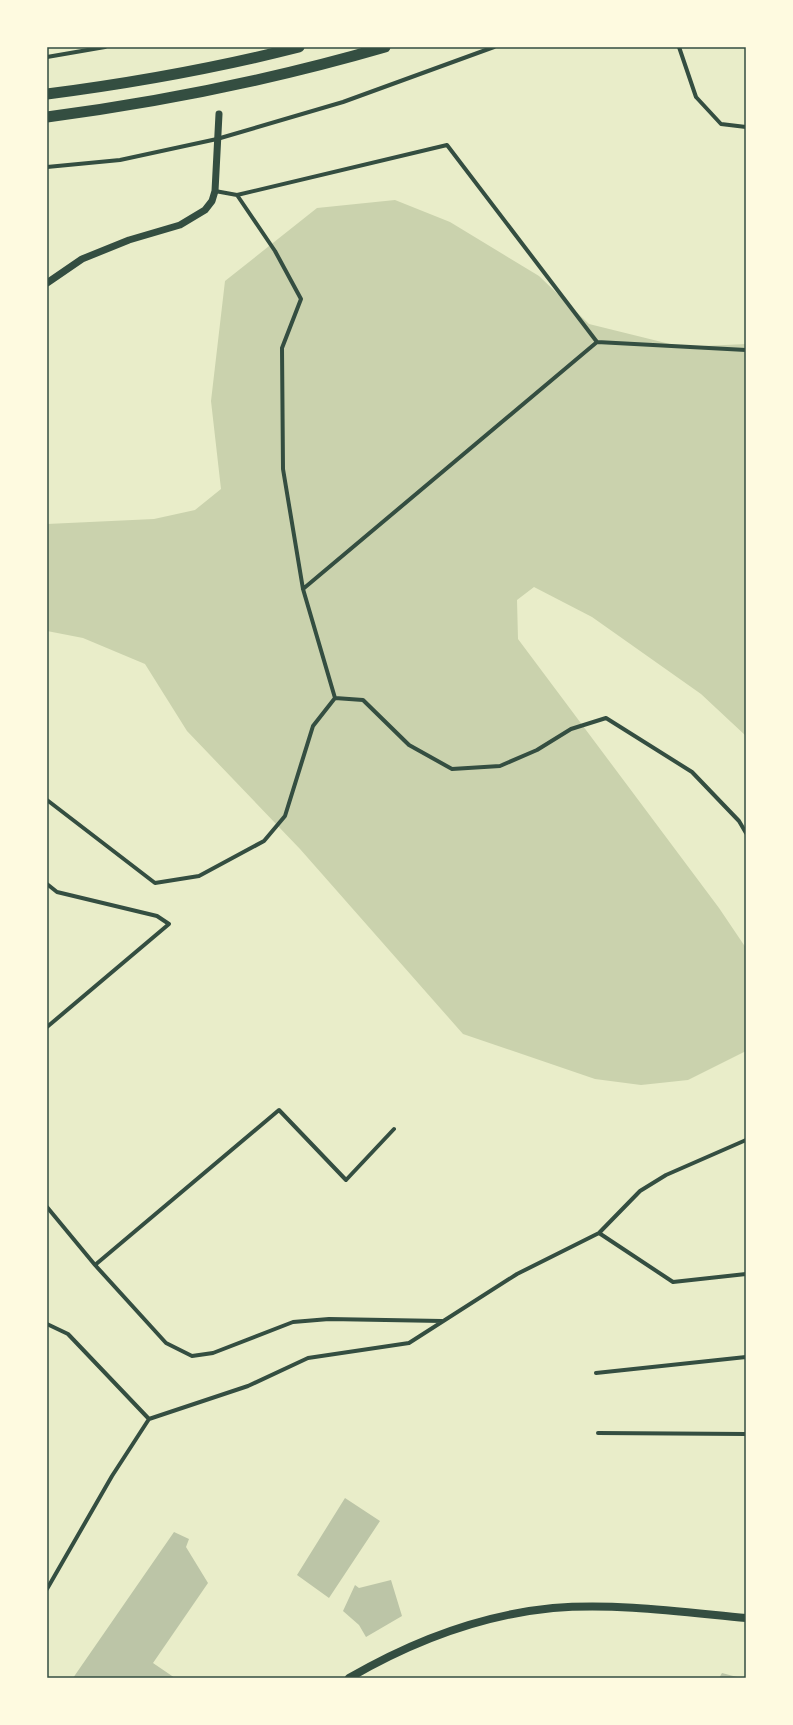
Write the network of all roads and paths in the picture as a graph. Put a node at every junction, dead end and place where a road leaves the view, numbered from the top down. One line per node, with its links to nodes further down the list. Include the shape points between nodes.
1 (104, 47): 6 (street)
2 (299, 47): 7 (highway, via 167,76)
3 (385, 47): 9 (highway, via 319,66)
4 (494, 47): 11 (street, via 343,102)
5 (680, 47): 10 (street, via 696,97 721,124)
6 (47, 57)
7 (47, 94)
8 (219, 114): 11 (street)
9 (47, 119)
10 (746, 127)
11 (217, 139): 12 (street, via 120,160); 13 (street)
12 (47, 167)
13 (215, 191): 14 (street); 15 (street, via 212,201 205,210 180,225 129,240 82,259)
14 (238, 195): 16 (street, via 447,145); 18 (street, via 275,251 301,299 282,348 282,446 283,468)
15 (47, 283)
16 (597, 342): 17 (street); 18 (street)
17 (746, 350)
18 (303, 589): 19 (street)
19 (335, 698): 20 (street, via 313,726 285,816 264,841 199,876 155,883); 21 (street, via 363,700 409,745 452,769 500,766 537,750 571,729 606,718 692,772 739,821)
20 (47, 800)
21 (746, 833)
22 (47, 884): 23 (street, via 58,892 157,916 169,924)
23 (47, 1027)
24 (394, 1129): 28 (street, via 346,1180 279,1110)
25 (746, 1140): 27 (street, via 666,1175 640,1191)
26 (47, 1207): 28 (street)
27 (599, 1233): 29 (street, via 673,1282); 30 (street, via 517,1274)
28 (95, 1265): 30 (street, via 166,1343 192,1356 213,1354 293,1322 329,1319)
29 (746, 1274)
30 (443, 1321): 34 (street, via 409,1343 308,1358 248,1386)
31 (47, 1324): 34 (street, via 68,1334)
32 (746, 1357): 33 (street)
33 (596, 1373)
34 (149, 1419): 37 (street, via 112,1476)
35 (598, 1433): 36 (street)
36 (746, 1434)
37 (47, 1589)
38 (746, 1618): 39 (main road, via 635,1607 539,1610 510,1615 424,1640 380,1660)
39 (349, 1678)

